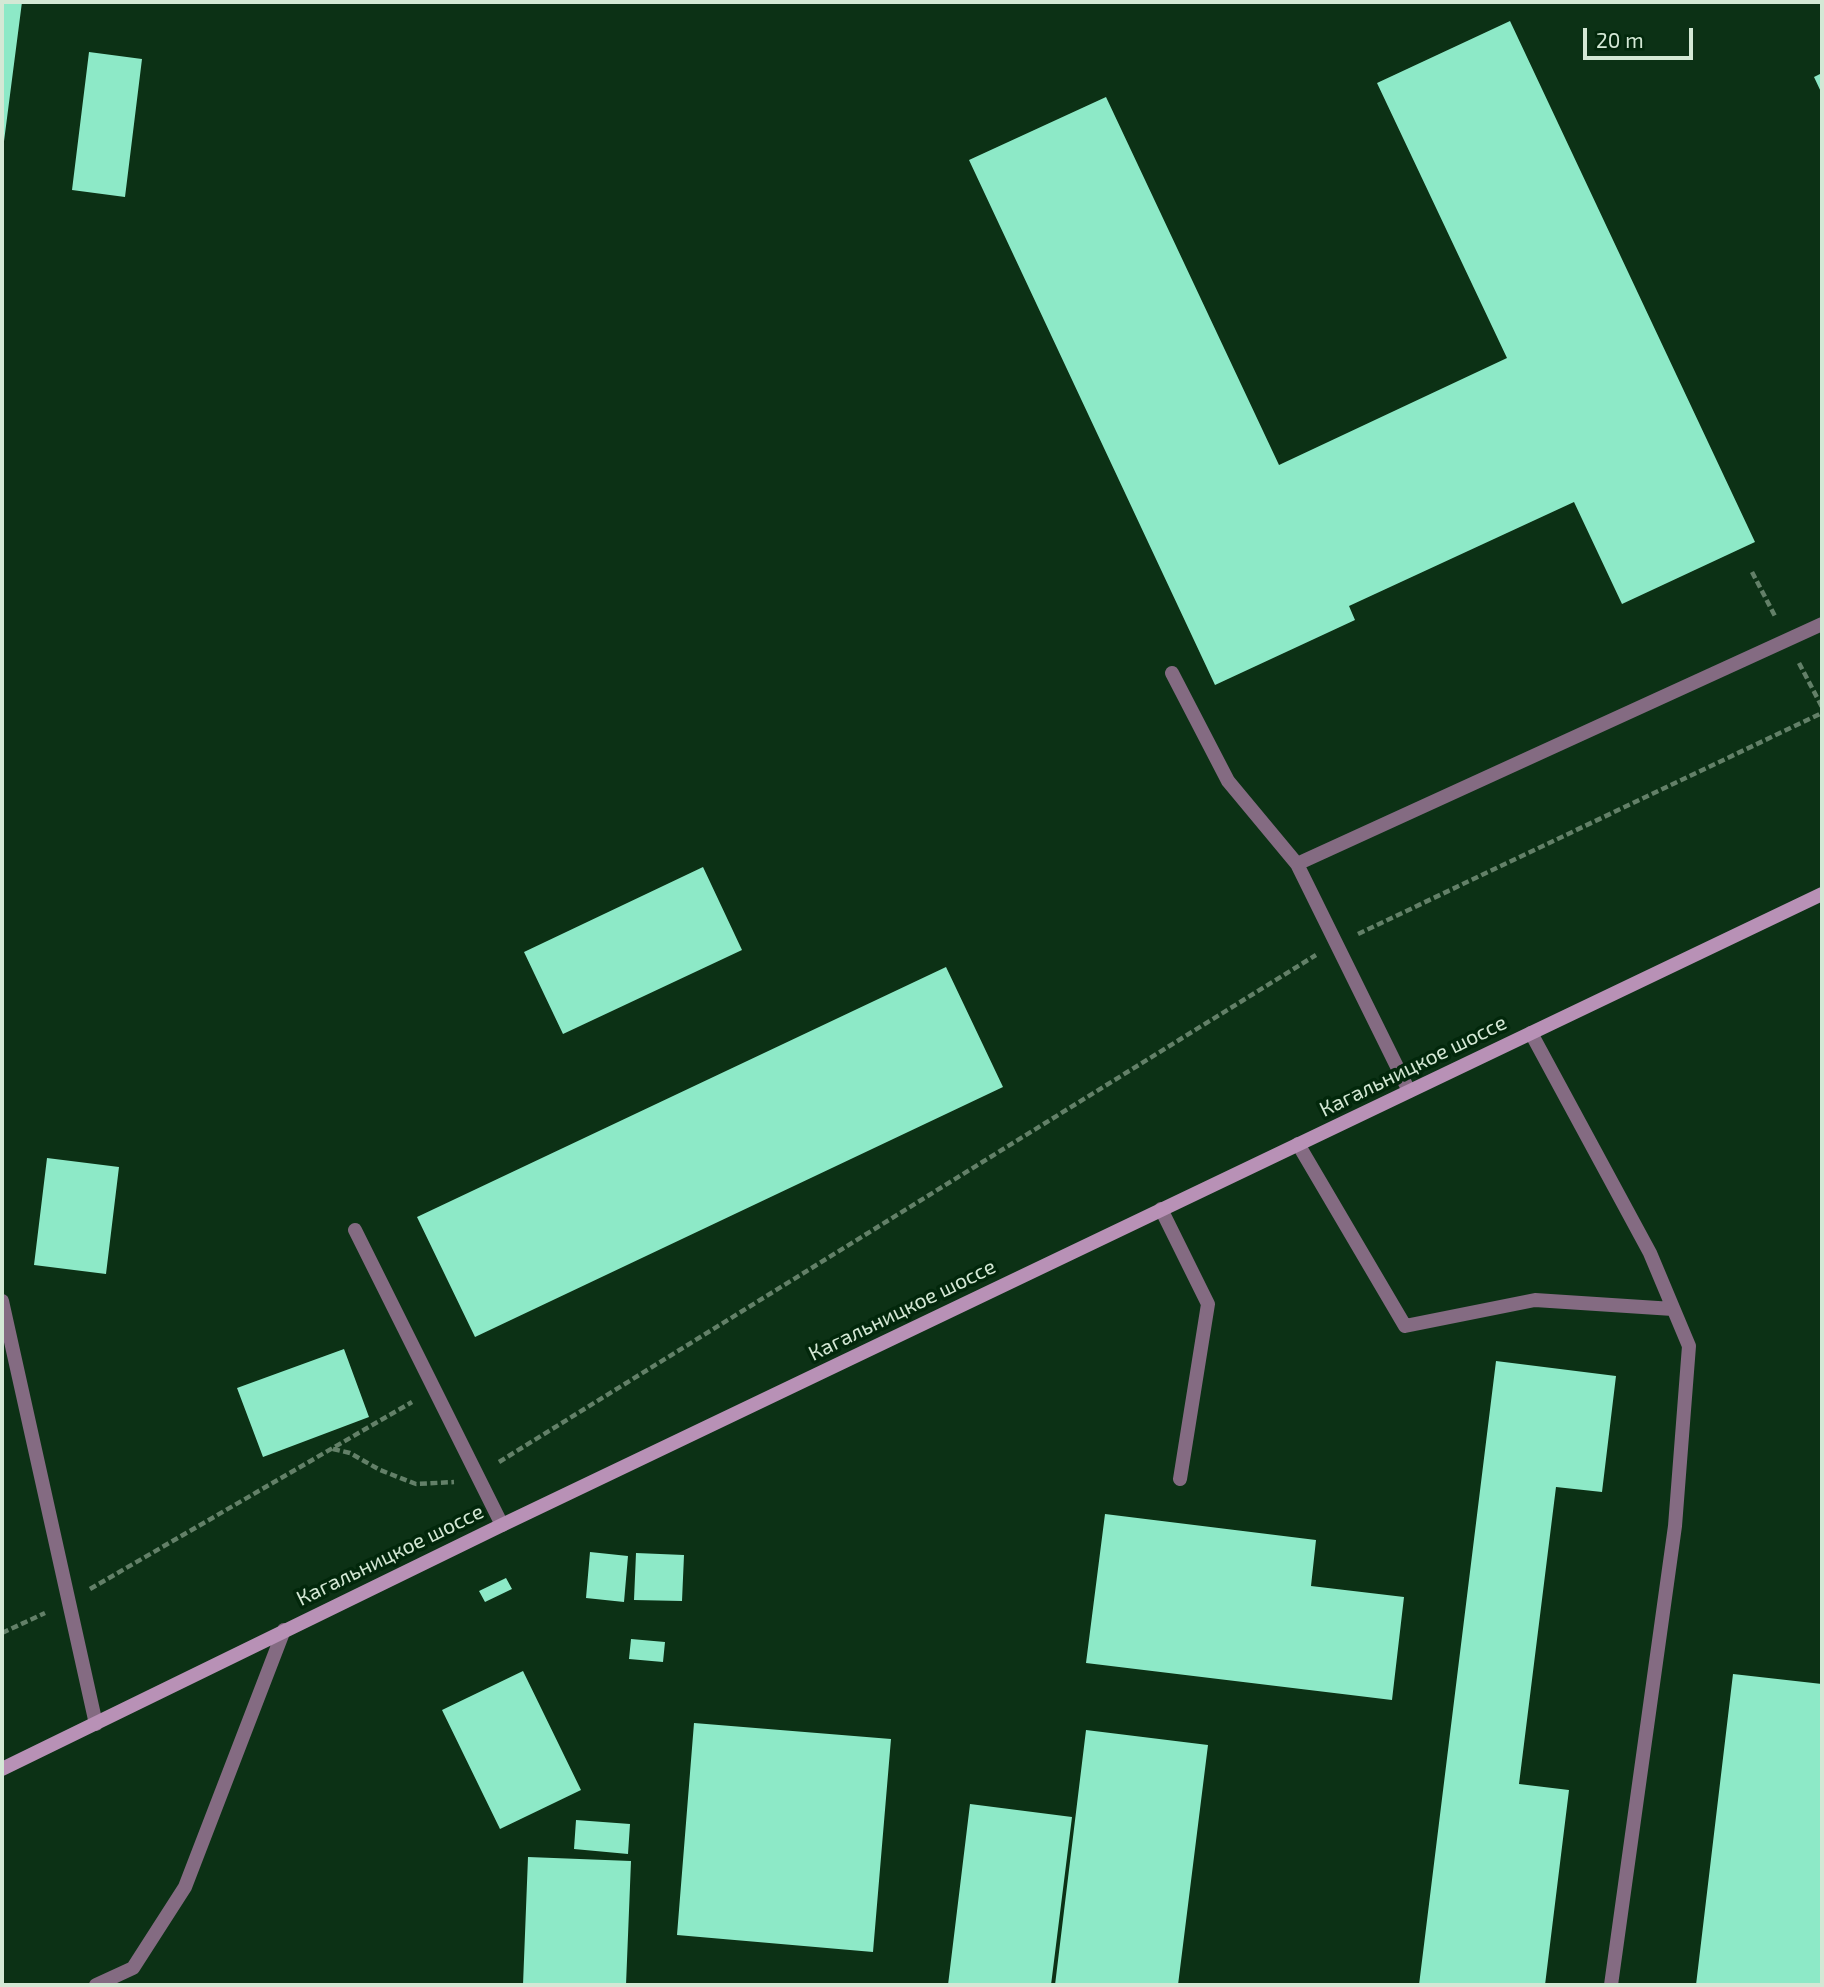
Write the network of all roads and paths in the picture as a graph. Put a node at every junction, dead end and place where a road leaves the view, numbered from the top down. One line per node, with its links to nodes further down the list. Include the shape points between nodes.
1 (1822, 624): 4 (lane)
2 (1172, 673): 4 (lane, via 1228,781)
3 (1822, 713): 6 (path)
4 (1297, 864): 6 (lane)
5 (1822, 894): 7 (main road, Кагальницкое шоссе)
6 (1336, 945): 8 (lane); 16 (path)
7 (1531, 1033): 8 (main road, Кагальницкое шоссе); 13 (lane, via 1650,1253)
8 (1409, 1091): 9 (main road, Кагальницкое шоссе)
9 (1298, 1144): 10 (main road, Кагальницкое шоссе); 13 (lane, via 1405,1326 1535,1300)
10 (1161, 1209): 17 (lane, via 1208,1304); 18 (main road, Кагальницкое шоссе)
11 (355, 1230): 14 (lane)
12 (2, 1301): 19 (lane)
13 (1673, 1309): 25 (lane, via 1689,1346 1675,1526)
14 (434, 1389): 15 (path); 16 (lane)
15 (333, 1449): 16 (path, via 416,1484); 19 (path)
16 (478, 1476): 18 (lane)
17 (1180, 1479)
18 (502, 1525): 20 (main road, Кагальницкое шоссе)
19 (68, 1602): 21 (path); 22 (lane)
20 (284, 1630): 22 (main road, Кагальницкое шоссе); 24 (lane, via 185,1887 133,1968)
21 (2, 1633)
22 (96, 1724): 23 (main road, Кагальницкое шоссе)
23 (2, 1769)
24 (96, 1985)
25 (1611, 1985)

